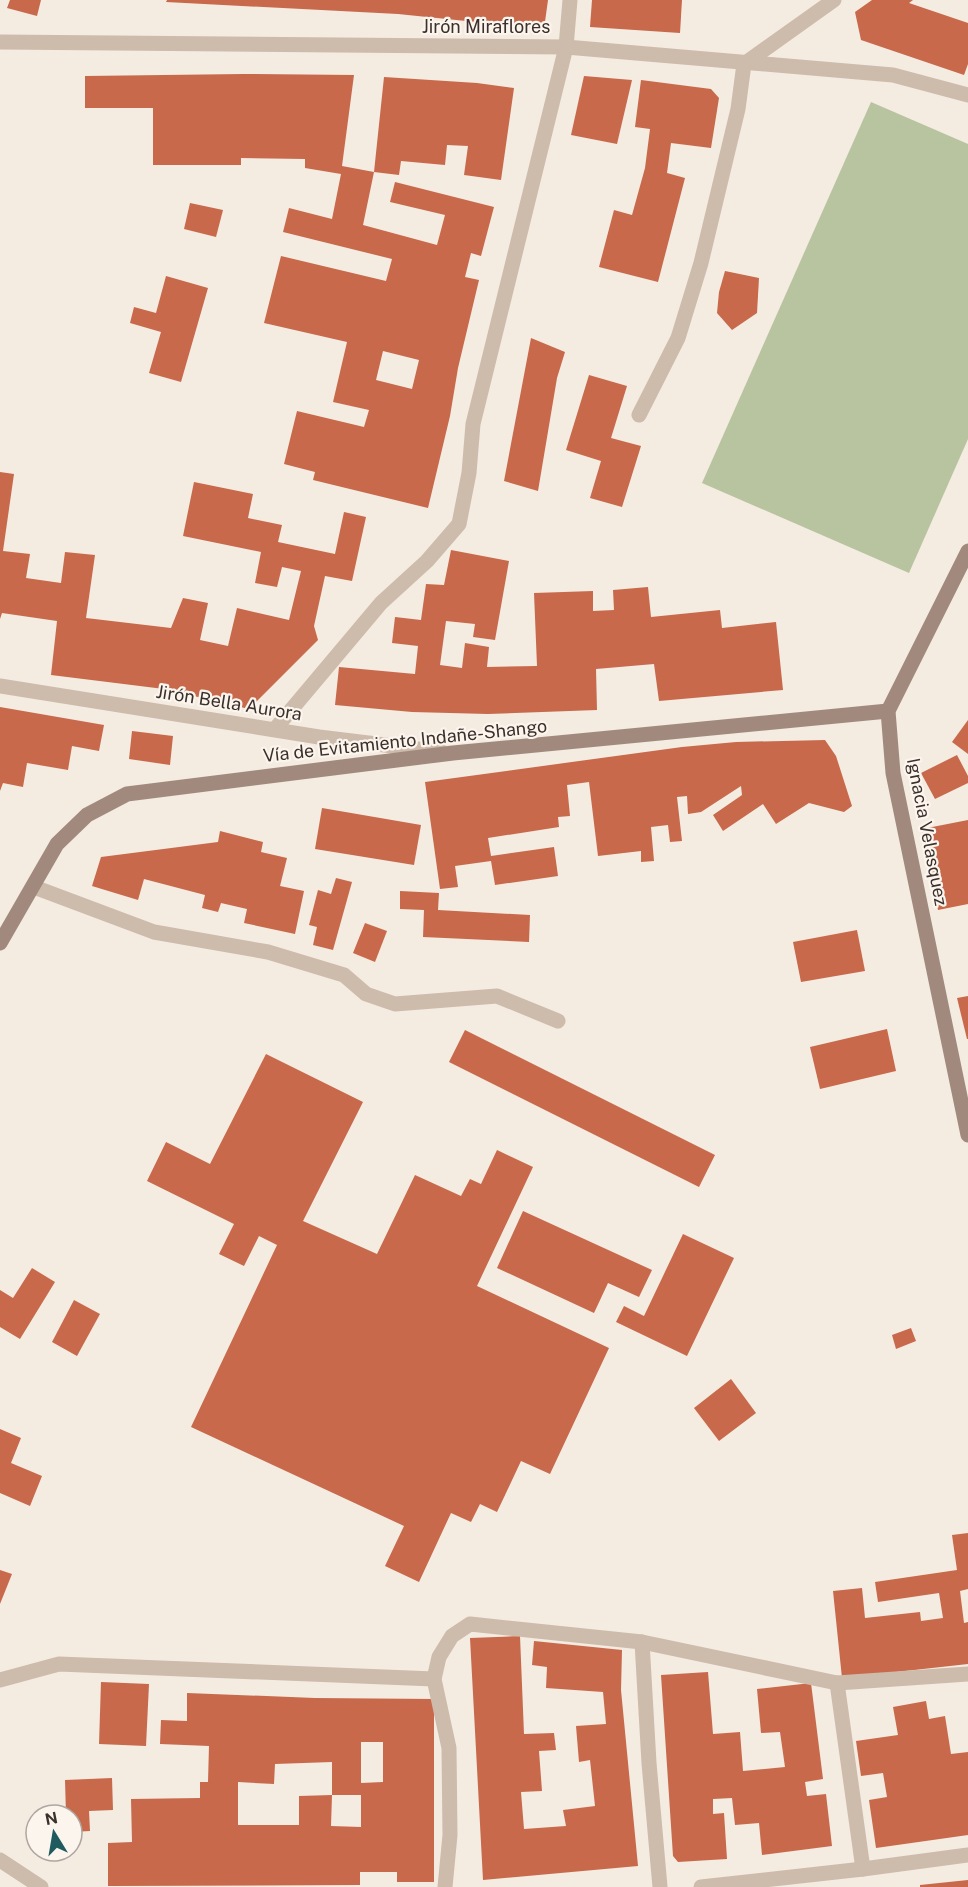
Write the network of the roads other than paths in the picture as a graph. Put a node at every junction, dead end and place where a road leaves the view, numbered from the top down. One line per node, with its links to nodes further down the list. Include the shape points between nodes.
1 (570, 0): 4 (street)
2 (834, 0): 5 (street)
3 (0, 42): 4 (street, Jirón Miraflores)
4 (566, 47): 5 (street, Jirón Miraflores); 11 (street, via 473,424 459,524 428,561 381,603)
5 (744, 64): 6 (street, Jirón Miraflores, via 893,75); 7 (street, via 738,110 678,338)
6 (968, 95)
7 (639, 415)
8 (968, 551): 10 (main road)
9 (0, 686): 11 (street, Jirón Bella Aurora)
10 (888, 711): 12 (main road, Vía de Evitamiento Indañe-Shango); 16 (main road, Ignacia Velasquez, via 893,773)
11 (275, 729): 12 (street, Jirón Bella Aurora)
12 (453, 753): 13 (main road, Vía de Evitamiento Indañe-Shango, via 127,795 87,815 57,844)
13 (34, 887): 14 (main road, Vía de Evitamiento Indañe-Shango); 15 (street, via 154,933 268,952 344,975 366,994 395,1004 497,996)
14 (0, 943)
15 (558, 1021)
16 (968, 1135)
17 (642, 1642): 19 (street, via 470,1624 452,1636 439,1657); 21 (street); 27 (street)
18 (968, 1674): 21 (street)
19 (434, 1679): 20 (street, via 58,1664); 26 (street, via 449,1748 450,1835)
20 (0, 1680)
21 (837, 1683): 24 (street)
22 (968, 1855): 24 (street)
23 (0, 1860): 25 (street)
24 (863, 1869): 28 (street)
25 (41, 1887)
26 (445, 1887)
27 (660, 1887)
28 (701, 1887)

